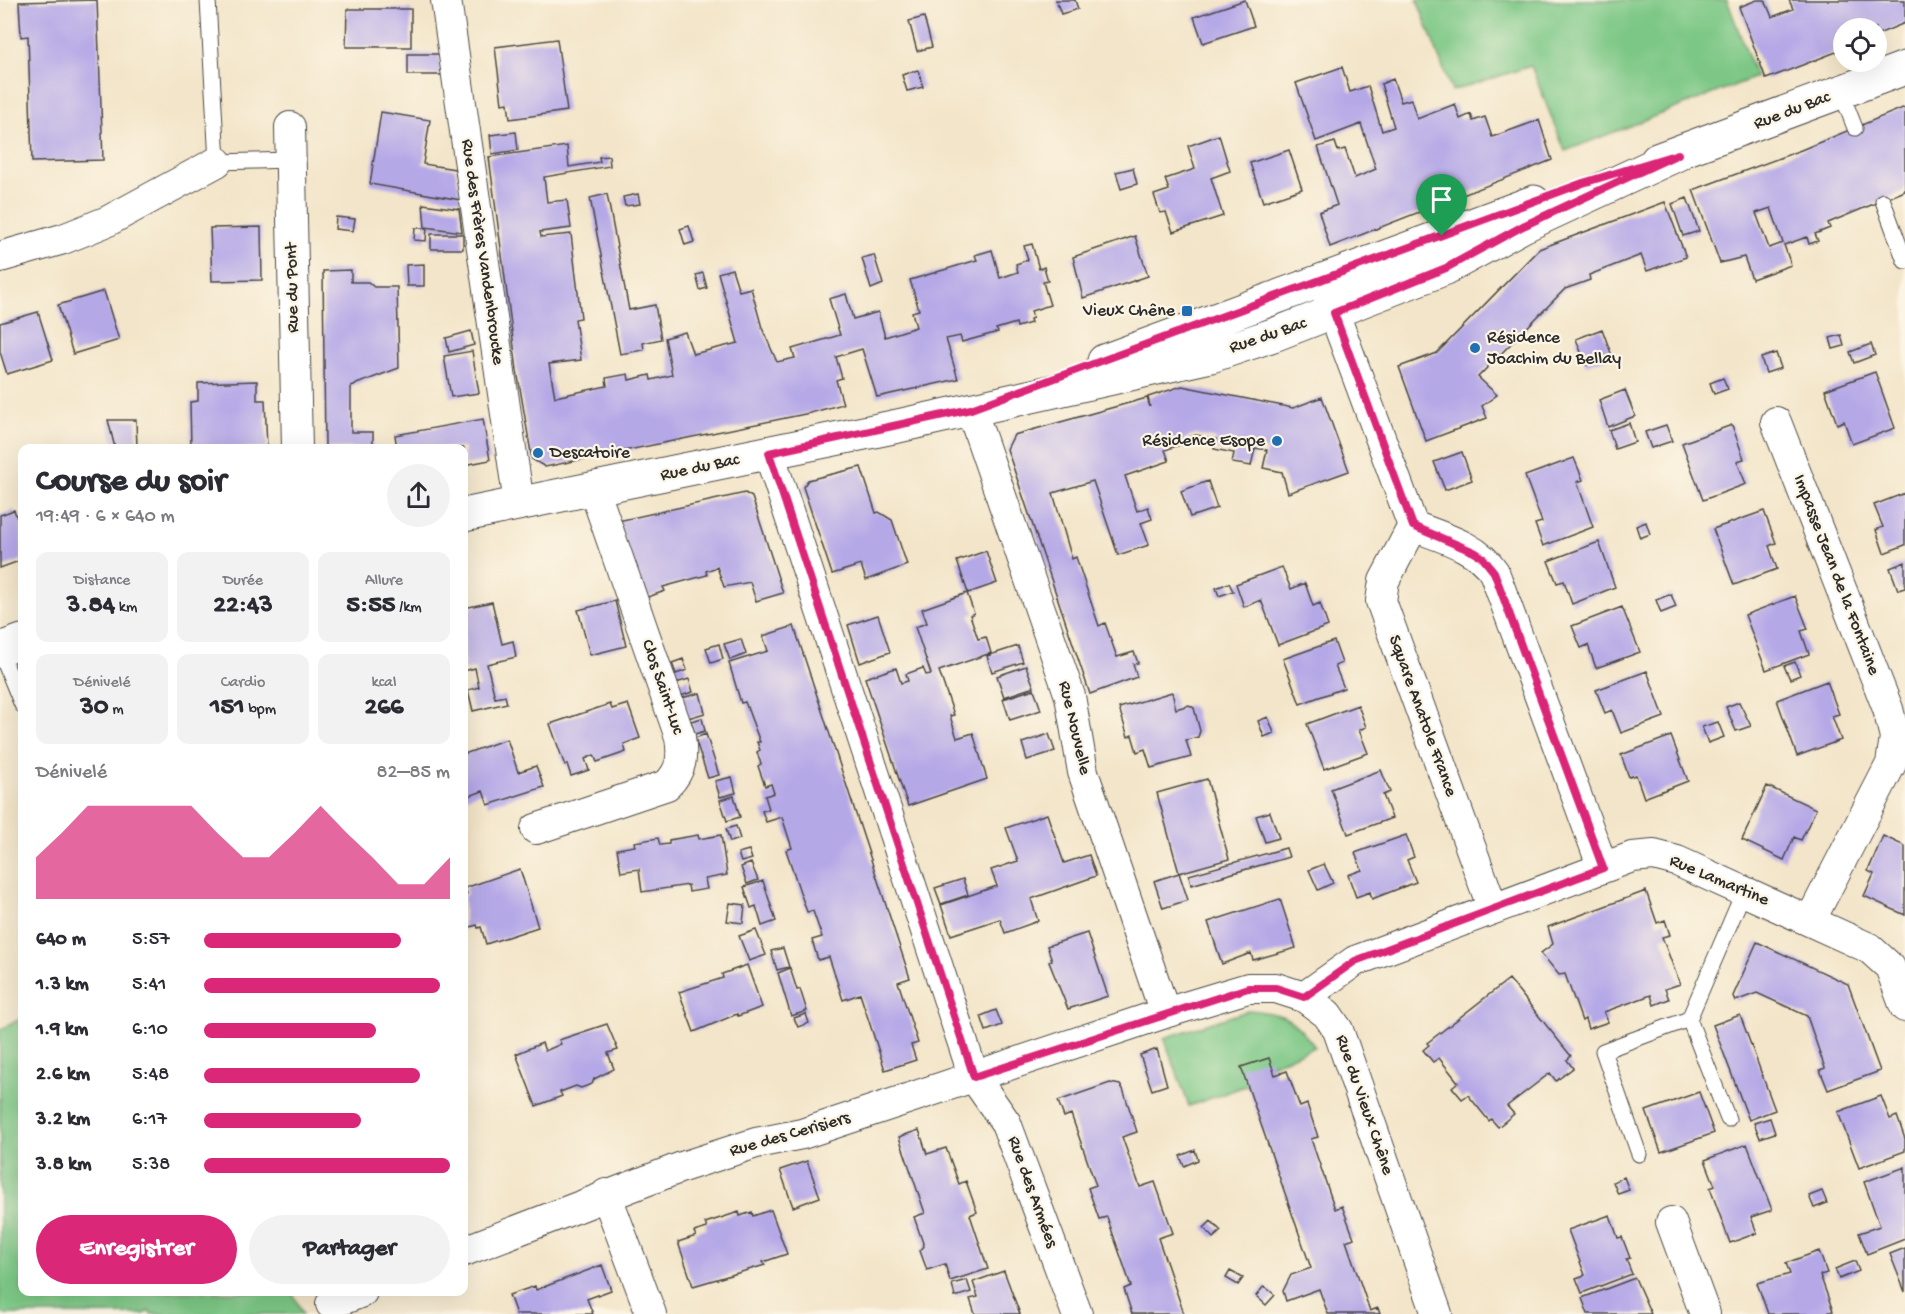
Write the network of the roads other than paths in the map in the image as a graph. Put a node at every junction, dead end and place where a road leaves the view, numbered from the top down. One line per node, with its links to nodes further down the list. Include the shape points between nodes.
1 (208, 0): 9 (lane)
2 (446, 0): 20 (street, Rue des Frères Vandenbroucke)
3 (1905, 68): 4 (main road, Rue du Bac)
4 (1841, 92): 6 (lane); 7 (main road, Rue du Bac)
5 (290, 127): 8 (street, Rue du Pont)
6 (1855, 128)
7 (1678, 154): 13 (main road, Rue du Bac, via 1583,183); 14 (main road, Rue du Bac, via 1523,226 1456,264)
8 (290, 160): 9 (lane); 17 (street, Rue du Pont)
9 (217, 162): 11 (street, via 108,221)
10 (1882, 201): 12 (lane)
11 (0, 257)
12 (1905, 261)
13 (1322, 281): 14 (street); 15 (main road, Rue du Bac)
14 (1334, 313): 15 (main road, Rue du Bac, via 1211,356); 22 (street)
15 (971, 409): 18 (main road, Rue du Bac); 34 (street, Rue Nouvelle, via 1070,696 1083,772)
16 (1776, 422): 26 (street, Impasse Jean de la Fontaine, via 1888,710)
17 (297, 444)
18 (769, 453): 19 (main road, Rue du Bac); 36 (street, Rue des Armées)
19 (594, 489): 20 (main road, Rue du Bac); 27 (street, Clos Saint-Luc, via 680,737 681,764 667,785)
20 (519, 504): 21 (main road, Rue du Bac)
21 (468, 514)
22 (1413, 526): 28 (street, via 1474,552 1494,572); 30 (street, Square Anatole France, via 1384,581 1381,601)
23 (18, 643): 24 (main road)
24 (0, 650): 25 (lane)
25 (18, 695)
26 (1898, 767): 31 (street, Impasse Jean de la Fontaine)
27 (536, 829)
28 (1603, 868): 29 (street, Rue Lamartine, via 1632,857 1654,855); 30 (street, Rue Lamartine)
29 (1744, 891): 31 (street, Rue Lamartine); 35 (lane)
30 (1494, 909): 32 (street, Rue Lamartine, via 1355,961)
31 (1810, 921): 33 (street, Rue Lamartine, via 1878,953 1890,967)
32 (1304, 997): 34 (street, Rue du Vieux Chêne, via 1276,988 1248,988); 46 (street, Rue du Vieux Chêne, via 1327,1014 1338,1030)
33 (1905, 1007)
34 (1165, 1013): 36 (street, Rue du Vieux Chêne)
35 (1689, 1019): 37 (lane); 38 (lane, via 1603,1051)
36 (974, 1077): 39 (street, Rue des Cerisiers, via 802,1134 756,1143); 45 (street, Rue des Armées, via 1006,1123)
37 (1728, 1119)
38 (1639, 1154)
39 (606, 1194): 41 (street, Rue des Cerisiers); 44 (street)
40 (1671, 1222): 47 (street)
41 (468, 1249)
42 (352, 1296): 43 (street)
43 (331, 1304)
44 (651, 1314)
45 (1077, 1314)
46 (1437, 1314)
47 (1705, 1314)

